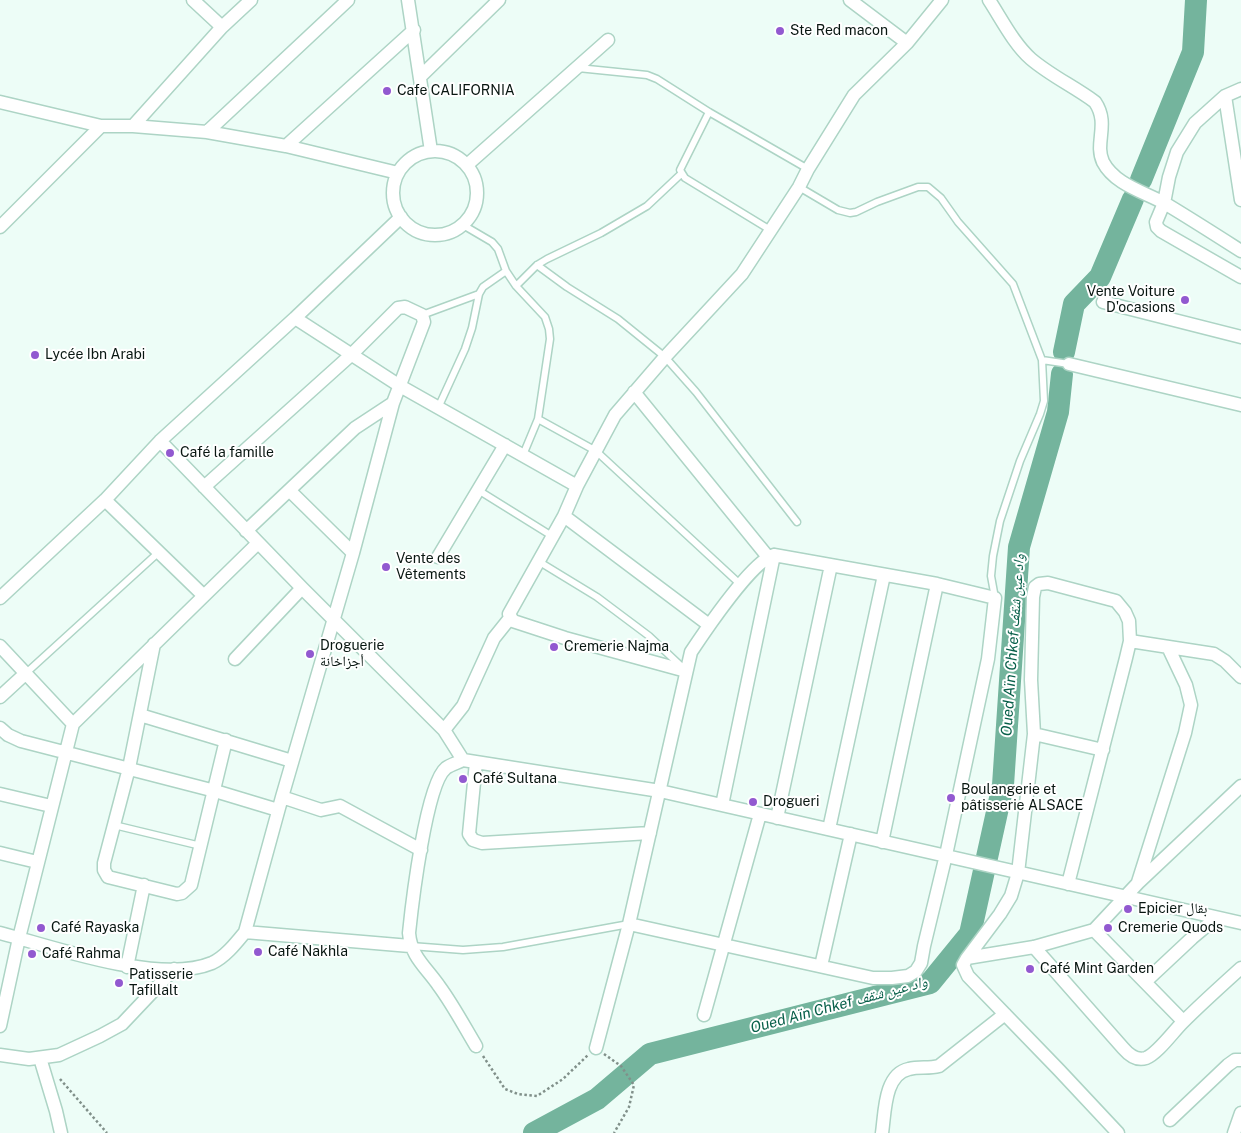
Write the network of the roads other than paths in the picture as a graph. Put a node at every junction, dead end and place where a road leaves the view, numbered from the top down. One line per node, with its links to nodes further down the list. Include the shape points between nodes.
1 (193, 0): 9 (street)
2 (251, 0): 9 (street)
3 (348, 0): 21 (street)
4 (408, 0): 10 (street)
5 (499, 0): 14 (street)
6 (850, 0): 12 (street)
7 (942, 0): 12 (street)
8 (989, 0): 30 (street, via 1030,58 1095,102 1101,110 1101,154 1111,173)
9 (222, 28): 20 (street)
10 (414, 30): 14 (street); 22 (street)
11 (608, 40): 13 (street)
12 (907, 43): 25 (street, via 854,95)
13 (578, 68): 18 (lane, via 647,75); 24 (street)
14 (421, 76): 23 (street)
15 (1241, 89): 16 (street)
16 (1225, 96): 29 (street); 30 (street, via 1195,123 1178,152)
17 (0, 102): 19 (street)
18 (709, 112): 25 (lane); 27 (lane, via 680,170)
19 (101, 126): 20 (street); 33 (street)
20 (133, 126): 21 (street)
21 (207, 132): 22 (street)
22 (286, 146): 26 (street)
23 (430, 151): 24 (street, via 451,154); 26 (street, via 412,158)
24 (467, 166): 32 (street, via 478,188 473,213)
25 (808, 169): 28 (street)
26 (398, 173): 31 (street, via 393,193)
27 (681, 174): 34 (lane); 36 (lane, via 647,206)
28 (799, 187): 34 (street); 47 (lane, via 838,210 850,213 928,187 1013,284)
29 (1241, 200)
30 (1164, 203): 35 (street); 38 (street, via 1157,227)
31 (401, 217): 32 (street, via 411,228 430,235 450,233); 43 (street)
32 (463, 225): 37 (lane, via 492,242)
33 (0, 227)
34 (772, 231): 46 (street, via 742,274)
35 (1241, 251)
36 (537, 265): 39 (lane); 46 (lane, via 618,319)
37 (506, 271): 39 (lane); 40 (lane, via 483,287)
38 (1240, 274)
39 (516, 286): 54 (lane, via 545,317 549,329)
40 (479, 294): 42 (lane); 53 (lane, via 465,349)
41 (1103, 302): 44 (street)
42 (422, 316): 45 (street, via 405,307 398,308); 49 (street, via 424,322)
43 (295, 318): 45 (street); 55 (street)
44 (1241, 337)
45 (352, 354): 49 (street); 60 (street)
46 (665, 357): 50 (street); 65 (lane, via 696,392)
47 (1042, 360): 48 (lane); 81 (lane, via 1044,401 1000,521 993,556 991,576)
48 (1069, 364): 52 (street)
49 (400, 386): 51 (street); 53 (street)
50 (634, 392): 57 (street, via 615,415); 71 (street)
51 (393, 403): 62 (street, via 356,428); 70 (street)
52 (1241, 405)
53 (438, 408): 56 (street)
54 (538, 419): 57 (lane); 58 (lane)
55 (160, 441): 60 (street); 63 (street)
56 (505, 445): 58 (street); 61 (street)
57 (596, 451): 59 (street); 77 (lane)
58 (523, 455): 59 (street)
59 (577, 486): 64 (street)
60 (204, 487): 66 (street)
61 (478, 490): 67 (lane); 72 (street)
62 (290, 491): 66 (street); 70 (street)
63 (106, 500): 69 (street); 80 (street)
64 (564, 516): 67 (street); 84 (street)
65 (796, 522)
66 (246, 531): 68 (street)
67 (552, 536): 73 (street)
68 (258, 543): 78 (street); 79 (street)
69 (159, 552): 79 (street); 91 (lane)
70 (353, 553): 83 (street)
71 (771, 556): 74 (street); 77 (street); 111 (street)
72 (438, 557)
73 (538, 561): 82 (street, via 509,614); 90 (lane, via 597,597 649,636)
74 (831, 565): 75 (street); 115 (street)
75 (884, 575): 76 (street); 117 (street)
76 (937, 584): 81 (street); 120 (street)
77 (741, 585): 84 (street)
78 (302, 588): 83 (street); 89 (street)
79 (203, 595): 86 (street)
80 (0, 598)
81 (995, 598): 124 (street, via 988,659)
82 (510, 618): 90 (street, via 565,638); 97 (street, via 494,638 463,706)
83 (333, 619): 97 (street); 102 (street)
84 (709, 625): 90 (street, via 691,652)
85 (1130, 641): 88 (street); 98 (street, via 1129,621 1116,601 1048,583 1039,584 1033,597 1031,671); 100 (street)
86 (154, 644): 94 (street); 95 (street)
87 (0, 646): 91 (street)
88 (1168, 647): 92 (street, via 1214,654); 127 (street, via 1186,685 1191,705)
89 (235, 659)
90 (686, 671): 108 (street)
91 (25, 674): 93 (street); 95 (street)
92 (1241, 677)
93 (0, 697)
94 (140, 715): 99 (street); 105 (street)
95 (73, 724): 101 (street)
96 (0, 728): 101 (street, via 21,741)
97 (444, 730): 103 (street)
98 (1034, 734): 100 (street); 126 (street)
99 (226, 740): 102 (street); 107 (street)
100 (1103, 750): 128 (street)
101 (66, 752): 105 (street); 112 (street)
102 (292, 760): 110 (street)
103 (463, 760): 104 (street); 122 (street, via 445,769 438,779 427,810)
104 (476, 762): 108 (street); 118 (street, via 469,834 473,840 482,843)
105 (129, 768): 107 (street); 116 (street)
106 (1240, 788): 127 (street)
107 (215, 791): 113 (street); 121 (street)
108 (660, 791): 111 (street); 118 (street)
109 (0, 794): 112 (street)
110 (282, 797): 113 (street); 122 (street, via 320,810 340,806)
111 (722, 805): 114 (street)
112 (51, 806): 125 (street)
113 (278, 810): 135 (street)
114 (760, 814): 115 (street); 138 (street)
115 (778, 818): 117 (street)
116 (114, 825): 121 (lane); 129 (street, via 104,863 106,874)
117 (829, 830): 119 (street)
118 (650, 833): 133 (street)
119 (851, 834): 120 (street); 143 (street)
120 (882, 842): 124 (street)
121 (201, 846): 129 (street, via 191,885 182,893)
122 (421, 850): 139 (street, via 410,924)
123 (0, 853): 125 (street)
124 (947, 855): 126 (street); 143 (street, via 921,963 916,971 908,976 873,978)
125 (37, 862): 137 (street)
126 (1018, 873): 128 (street); 141 (street, via 1011,896 1000,914)
127 (1138, 882): 130 (street)
128 (1068, 884): 130 (street)
129 (144, 885): 142 (street)
130 (1124, 897): 131 (street); 134 (street)
131 (1216, 918): 132 (street); 146 (street)
132 (1241, 923)
133 (629, 924): 138 (street); 139 (lane, via 503,947 463,950); 152 (street)
134 (1094, 930): 140 (street); 146 (street)
135 (245, 932): 139 (street); 145 (street, via 212,962)
136 (0, 933): 137 (street)
137 (19, 938): 142 (street); 150 (street)
138 (723, 945): 143 (street); 148 (street)
139 (410, 946): 151 (street, via 439,985)
140 (1034, 948): 141 (street); 149 (street, via 1130,1056 1145,1058 1152,1054)
141 (966, 958): 147 (street, via 963,965 968,976)
142 (127, 966): 145 (street)
143 (821, 966)
144 (1241, 968): 149 (street)
145 (174, 969): 154 (street, via 122,1024 59,1055)
146 (1144, 982): 149 (street)
147 (1005, 1014): 159 (street, via 939,1066 910,1068 894,1078 889,1088); 160 (street)
148 (704, 1016)
149 (1184, 1021)
150 (0, 1026)
151 (476, 1046)
152 (596, 1048)
153 (0, 1055): 154 (street)
154 (40, 1058): 158 (street)
155 (1241, 1060): 157 (street, via 1228,1065)
156 (1241, 1113): 161 (street)
157 (1170, 1120)
158 (61, 1133)
159 (882, 1133)
160 (1118, 1133)
161 (1234, 1133)

